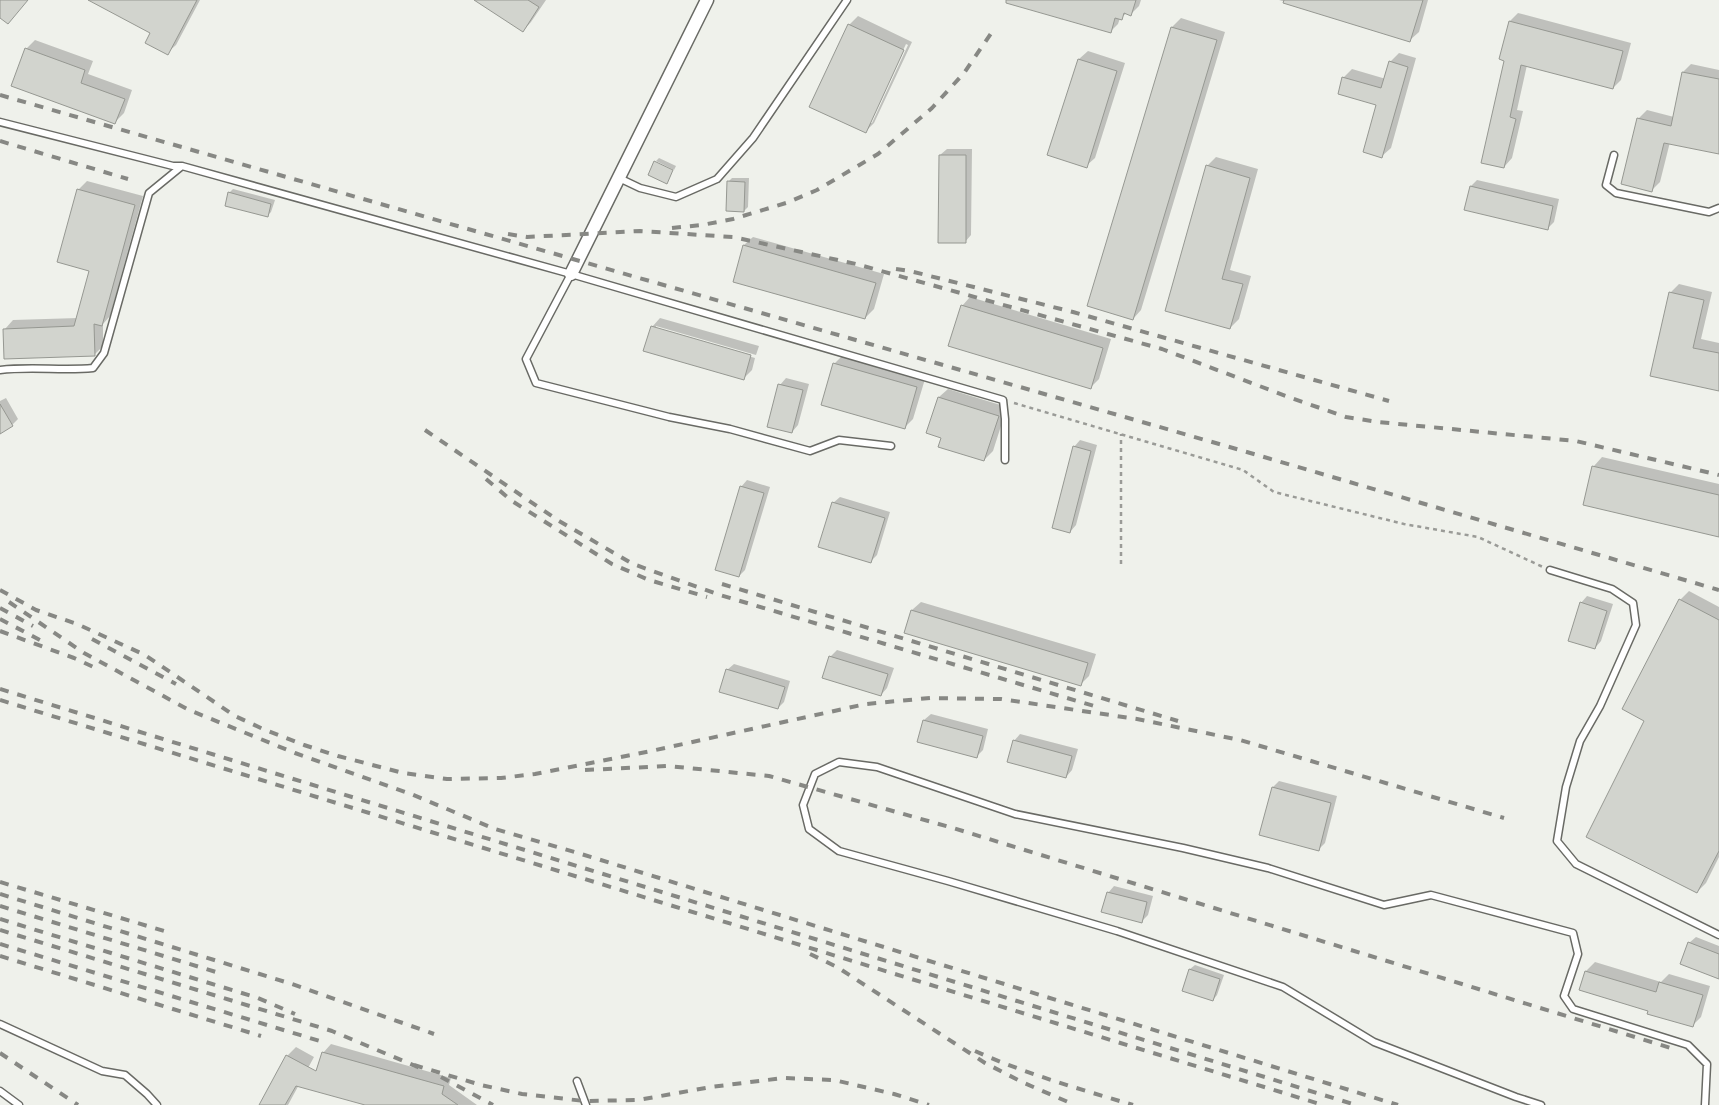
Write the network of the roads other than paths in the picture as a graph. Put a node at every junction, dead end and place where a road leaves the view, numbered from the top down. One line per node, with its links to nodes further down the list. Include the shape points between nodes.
1 (707, 0): 6 (street)
2 (847, 0): 6 (lane, via 752,138 717,179 676,197 640,188)
3 (0, 122): 5 (lane)
4 (1614, 155): 7 (lane, via 1606,184 1616,194 1709,212)
5 (182, 166): 8 (lane); 9 (lane, via 150,193 104,353 93,368)
6 (619, 178): 8 (street)
7 (1719, 208)
8 (571, 274): 10 (lane, via 526,359 536,383 810,451 839,440); 11 (lane, via 1003,400)
9 (0, 370)
10 (892, 446)
11 (1004, 460)
12 (1550, 570): 13 (lane, via 1612,589 1633,603 1636,625 1580,742 1566,787 1557,841 1576,864)
13 (1719, 935)
14 (0, 1024): 18 (lane, via 102,1071 125,1075)
15 (577, 1081): 19 (lane)
16 (0, 1091): 17 (lane)
17 (19, 1105)
18 (158, 1105)
19 (586, 1105)
20 (1541, 1105): 21 (lane, via 1374,1042 1283,987 1117,931 839,851 809,829 803,805 815,774 839,762 877,768 1016,814 1268,868 1384,905 1431,895 1573,933 1578,954 1564,996 1573,1009 1688,1045 1707,1064)
21 (1705, 1105)

